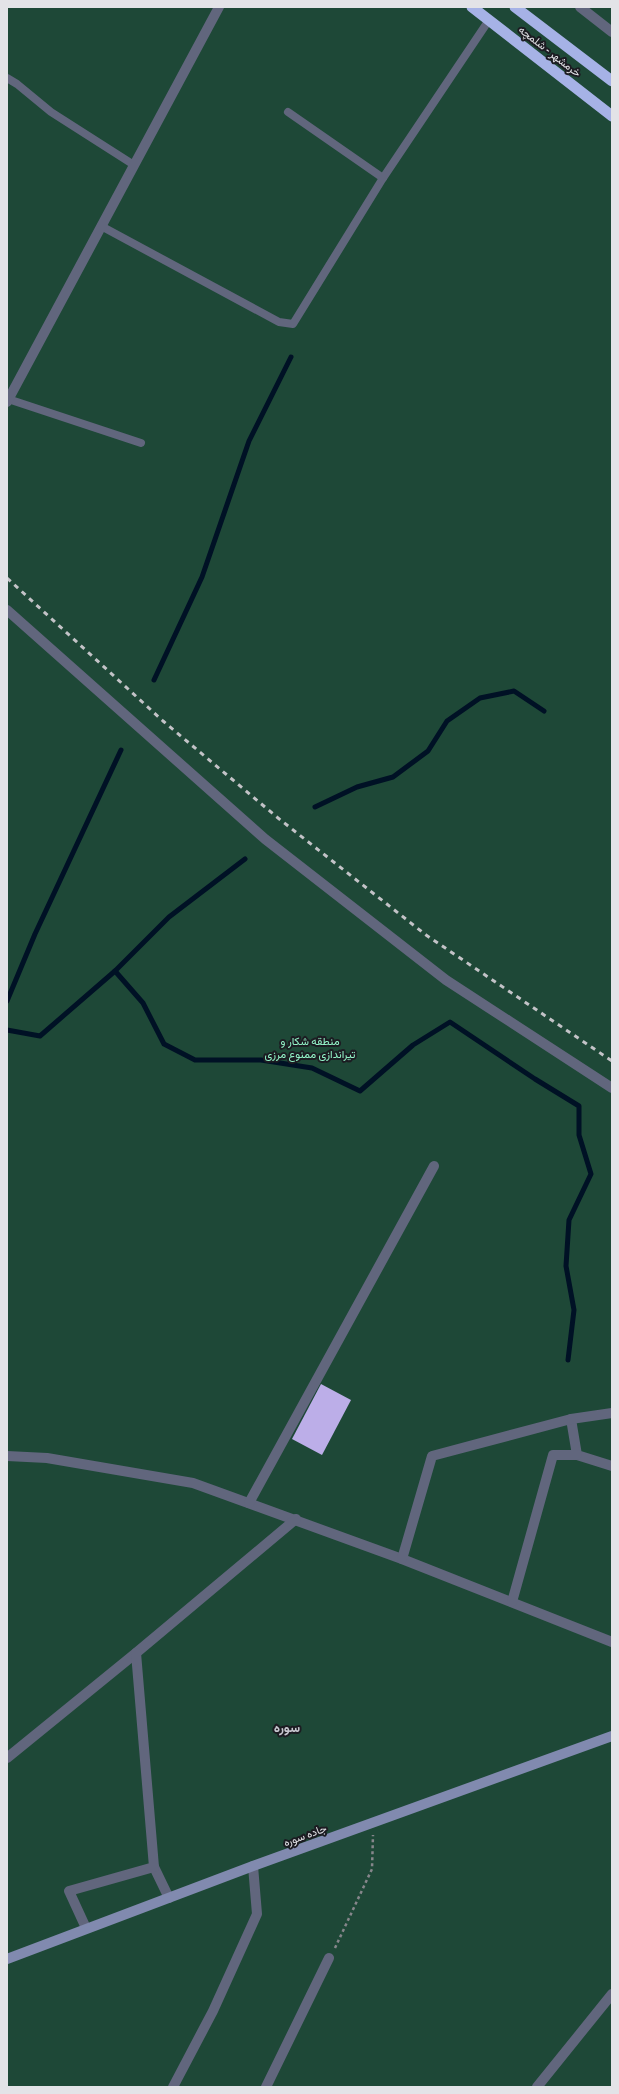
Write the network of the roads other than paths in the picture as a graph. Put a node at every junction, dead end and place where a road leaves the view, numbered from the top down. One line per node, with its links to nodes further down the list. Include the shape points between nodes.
1 (219, 7): 11 (street)
2 (472, 7): 5 (highway, خرمشهر - شلمچه)
3 (516, 7): 8 (highway, خرمشهر - شلمچه)
4 (580, 7): 6 (street)
5 (488, 20): 10 (highway, خرمشهر - شلمچه); 12 (lane)
6 (612, 32)
7 (7, 78): 11 (lane, via 51,112)
8 (612, 82)
9 (288, 112): 12 (lane)
10 (612, 116)
11 (134, 165): 13 (street)
12 (384, 178): 13 (lane, via 293,324 279,322)
13 (101, 226): 14 (street)
14 (8, 400): 15 (lane)
15 (141, 443)
16 (7, 610): 17 (street, via 265,839 446,980)
17 (612, 1088)
18 (434, 1166): 24 (street)
19 (612, 1413): 20 (street)
20 (571, 1419): 21 (street); 26 (street, via 432,1456)
21 (577, 1455): 23 (street); 27 (street, via 553,1455)
22 (7, 1456): 24 (street, via 47,1458 193,1483)
23 (612, 1466)
24 (249, 1502): 25 (street)
25 (296, 1519): 26 (street); 29 (street)
26 (402, 1559): 27 (street)
27 (512, 1602): 28 (street)
28 (612, 1642)
29 (136, 1654): 31 (street); 33 (street)
30 (612, 1736): 32 (main road, جاده سوره)
31 (7, 1758)
32 (253, 1866): 34 (main road, جاده سوره); 39 (street, via 257,1914 213,2011)
33 (154, 1867): 34 (street); 35 (street, via 69,1891)
34 (169, 1898): 35 (main road, جاده سوره)
35 (86, 1928): 37 (main road, جاده سوره)
36 (330, 1958): 40 (street)
37 (7, 1959)
38 (610, 2000): 41 (street)
39 (172, 2087)
40 (266, 2087)
41 (537, 2087)

